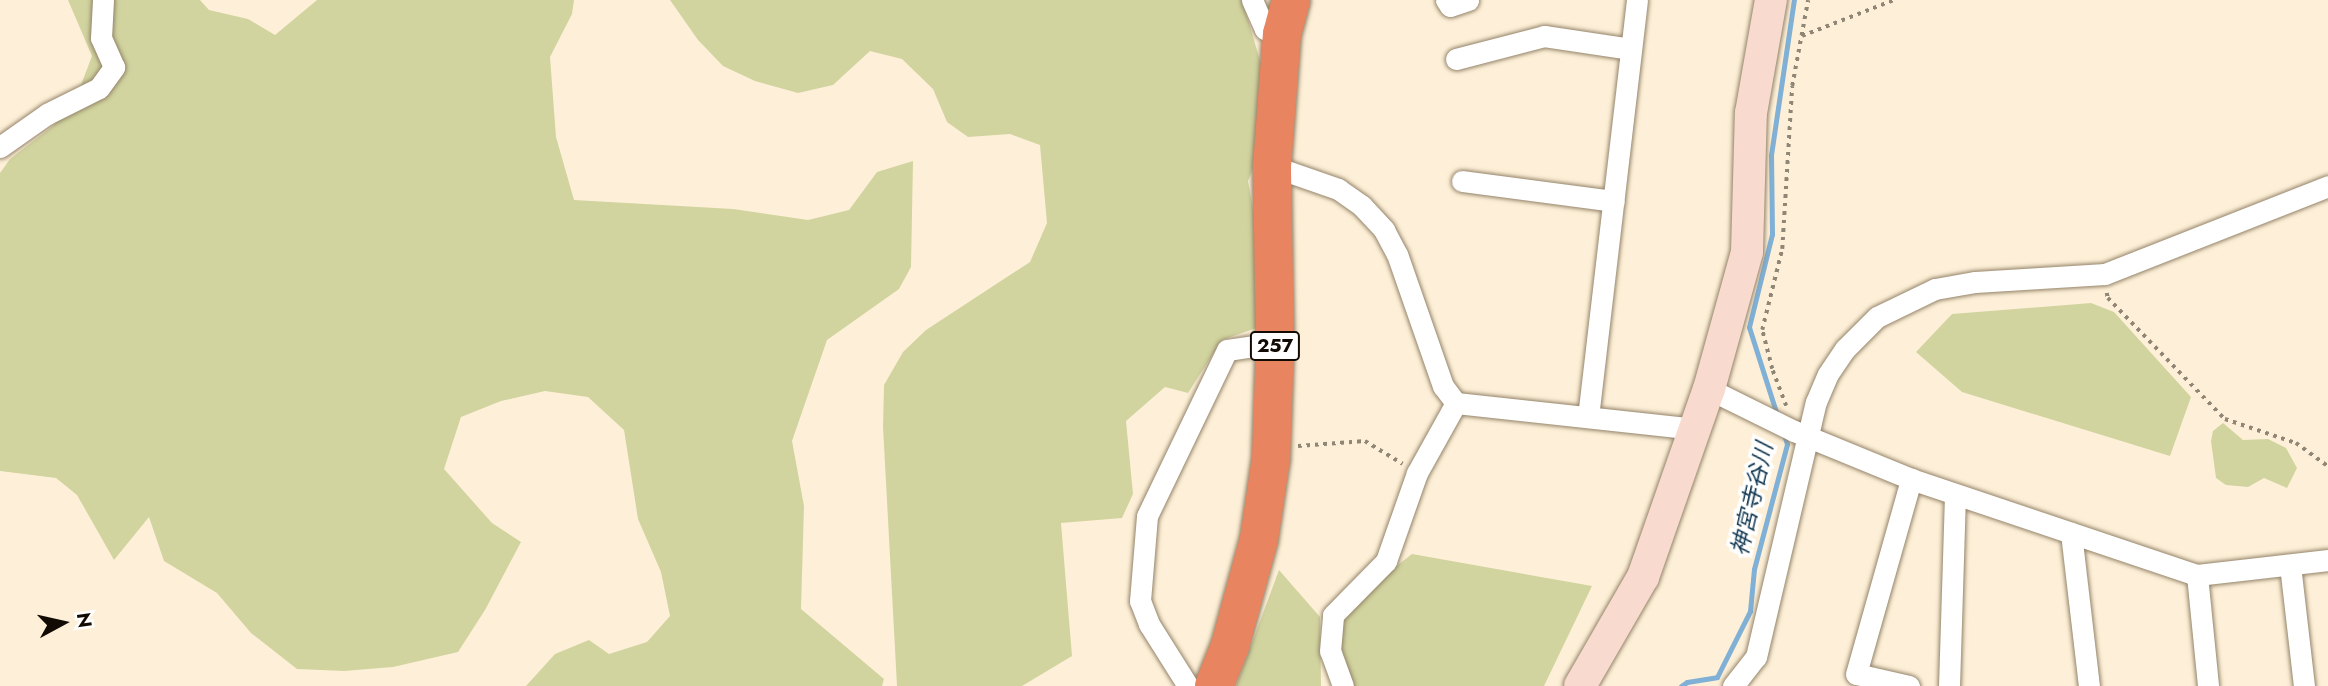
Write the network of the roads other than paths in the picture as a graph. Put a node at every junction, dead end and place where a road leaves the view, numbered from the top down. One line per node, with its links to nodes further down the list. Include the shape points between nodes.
1 (103, 0): 10 (street, via 101,38 114,67 99,88 47,114)
2 (1252, 0): 7 (street, via 1265,29)
3 (1446, 0): 4 (street, via 1450,6)
4 (1468, 0)
5 (1637, 0): 8 (street)
6 (1771, 0): 16 (street, via 1751,113 1747,252)
7 (1286, 17): 11 (highway, 257)
8 (1631, 49): 9 (street, via 1544,36); 14 (street)
9 (1456, 59)
10 (0, 146)
11 (1272, 166): 15 (highway, 257); 17 (street, via 1338,188 1384,230 1397,254 1443,386)
12 (1462, 181): 14 (street)
13 (2328, 186): 20 (street, via 2105,274 1935,289 1877,317 1844,349)
14 (1614, 201): 18 (street)
15 (1275, 343): 27 (street, via 1227,350 1147,516 1140,601); 28 (highway, 257, via 1271,459 1259,539 1230,646)
16 (1709, 389): 19 (street); 20 (street)
17 (1456, 402): 18 (street); 29 (street, via 1417,473 1386,561 1333,615 1330,651)
18 (1588, 417): 19 (street)
19 (1694, 429): 30 (street, via 1643,577)
20 (1802, 435): 21 (street); 31 (street, via 1756,657)
21 (1911, 479): 22 (street); 32 (street, via 1856,674)
22 (1955, 496): 23 (street); 33 (street)
23 (2071, 533): 26 (street); 34 (street)
24 (2328, 560): 25 (street)
25 (2290, 565): 26 (street); 36 (street)
26 (2197, 575): 35 (street)
27 (1188, 686)
28 (1214, 686)
29 (1343, 686)
30 (1580, 686)
31 (1733, 686)
32 (1909, 686)
33 (1949, 686)
34 (2089, 686)
35 (2208, 686)
36 (2304, 686)

